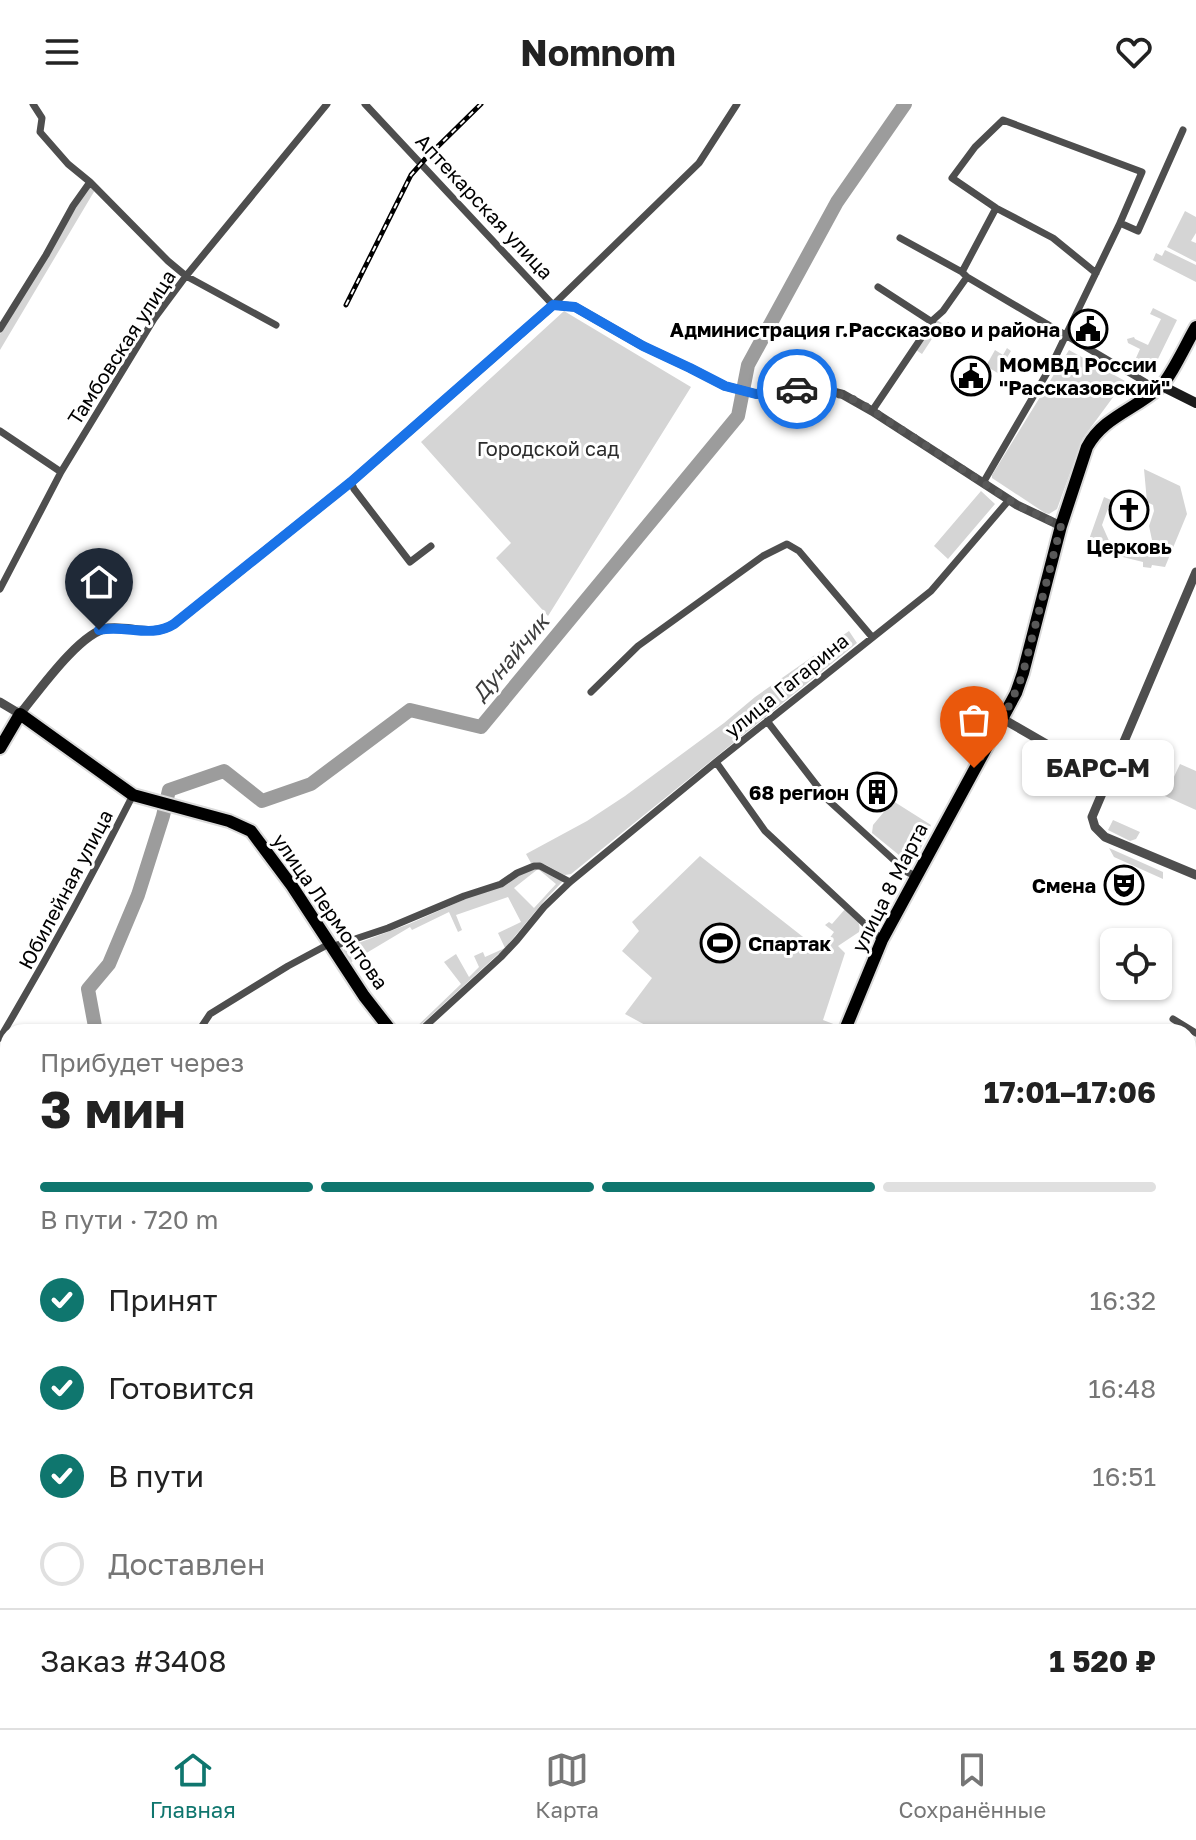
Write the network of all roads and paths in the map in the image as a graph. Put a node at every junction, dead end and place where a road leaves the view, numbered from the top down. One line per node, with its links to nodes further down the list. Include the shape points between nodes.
1 (33, 104): 6 (street, via 42,118 40,132)
2 (327, 104): 12 (street, Тамбовская улица)
3 (365, 104): 14 (street, Аптекарская улица)
4 (737, 104): 14 (street, via 699,163)
5 (1183, 130): 8 (street, via 1138,231)
6 (90, 182): 12 (street); 18 (street)
7 (996, 208): 8 (street, via 952,178 1003,120 1142,172); 10 (street, via 1053,238); 11 (street)
8 (1120, 223): 10 (street)
9 (900, 238): 11 (street)
10 (1096, 273): 19 (street)
11 (964, 274): 15 (street); 19 (street)
12 (186, 276): 16 (street); 26 (street, Тамбовская улица)
13 (878, 287): 15 (street)
14 (553, 305): 24 (street, Аптекарская улица, via 575,307 725,386 756,394 822,389); 27 (street)
15 (932, 322): 24 (street)
16 (276, 325)
17 (1196, 327): 21 (main road)
18 (0, 329)
19 (1066, 337): 22 (street); 28 (street)
20 (1184, 348): 21 (main road)
21 (1169, 373): 22 (main road)
22 (1160, 388): 23 (main road); 30 (main road, улица 8 Марта, via 1092,437)
23 (1196, 403)
24 (872, 411): 28 (street, Аптекарская улица)
25 (0, 431): 26 (street)
26 (61, 472): 33 (street, Тамбовская улица)
27 (351, 482): 31 (street, via 410,562); 37 (street, via 168,628 145,632 118,627 90,635)
28 (983, 483): 29 (street, Аптекарская улица)
29 (1009, 500): 30 (street, Аптекарская улица); 34 (street, улица Гагарина, via 931,591)
30 (1061, 526): 38 (main road, улица 8 Марта, via 1023,673)
31 (431, 546)
32 (1196, 572): 42 (street)
33 (0, 589)
34 (872, 637): 35 (street, via 799,551 787,544 638,646); 39 (street, улица Гагарина)
35 (591, 692)
36 (0, 702): 37 (street)
37 (20, 714): 40 (main road); 43 (main road, улица Лермонтова)
38 (1003, 719): 42 (street); 45 (main road, улица 8 Марта)
39 (767, 721): 41 (street, улица Гагарина); 45 (street, via 828,800)
40 (0, 748)
41 (716, 762): 46 (street, улица Гагарина); 47 (street, via 765,831)
42 (1107, 779): 44 (street, via 1092,813 1093,824 1105,837)
43 (133, 795): 48 (main road, улица Лермонтова, via 251,831); 50 (street, Юбилейная улица)
44 (1196, 875)
45 (916, 876): 47 (main road, улица 8 Марта)
46 (570, 882): 48 (street, via 534,866 501,884); 53 (street, улица Гагарина, via 501,957)
47 (882, 940): 54 (main road, улица 8 Марта)
48 (330, 946): 51 (street, via 210,1014); 52 (main road, улица Лермонтова)
49 (1173, 1019): 55 (street)
50 (8, 1024)
51 (203, 1024)
52 (386, 1024)
53 (428, 1024)
54 (847, 1024)
55 (1181, 1024)

